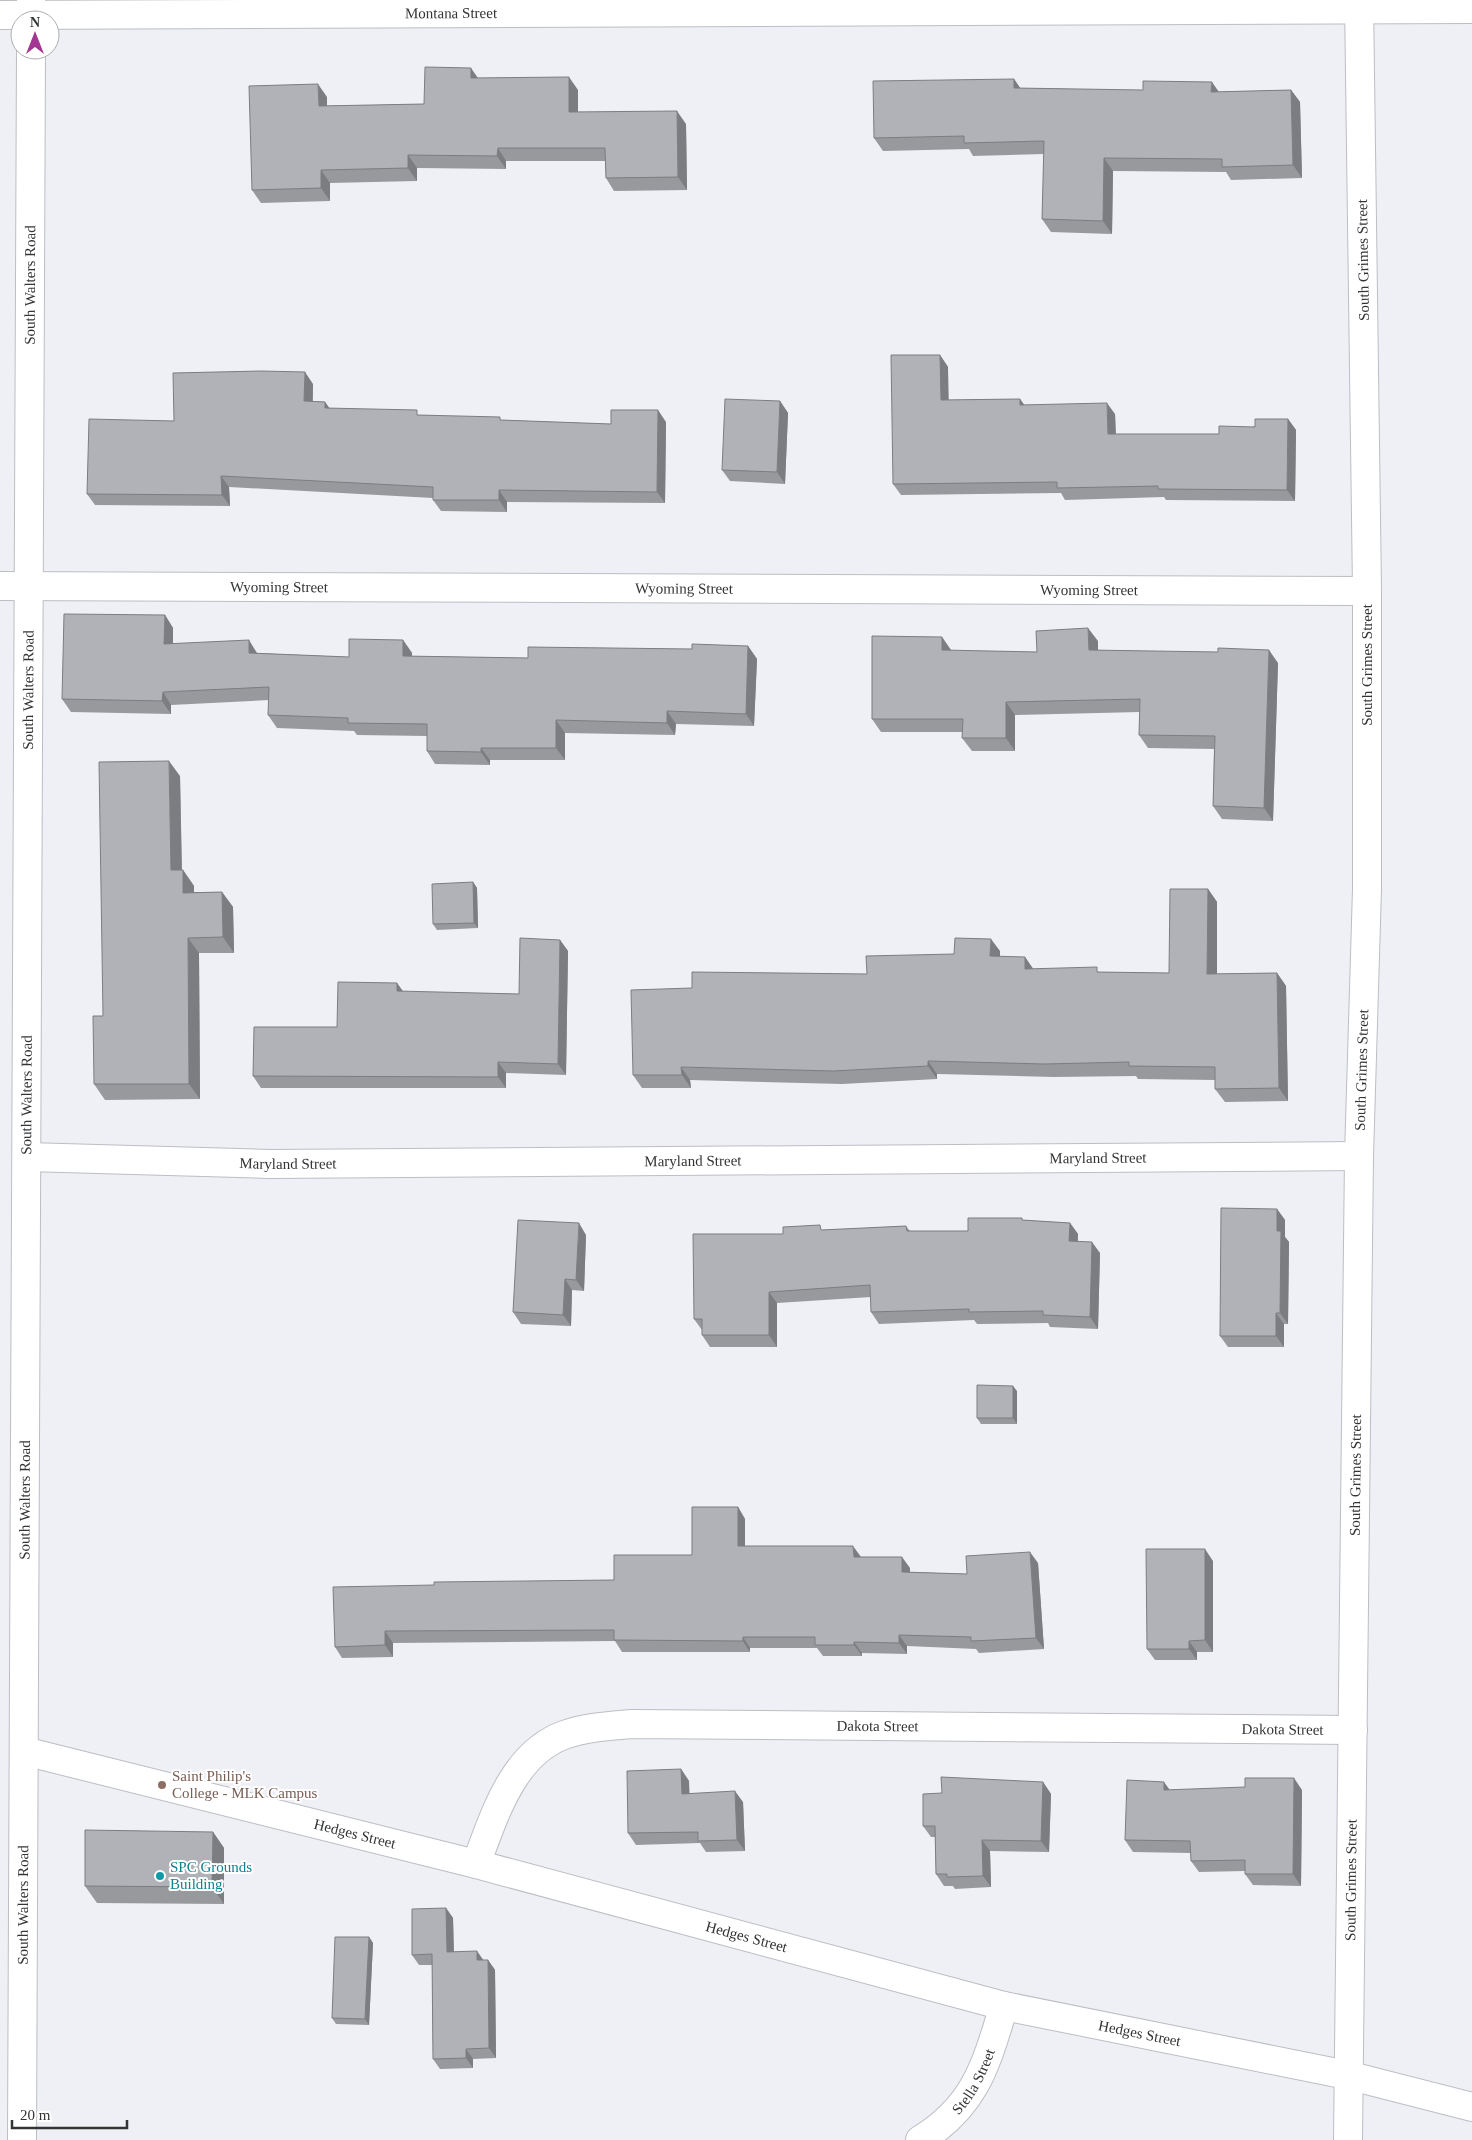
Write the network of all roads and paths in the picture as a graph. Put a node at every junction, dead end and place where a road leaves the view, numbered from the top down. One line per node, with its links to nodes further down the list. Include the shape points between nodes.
1 (1360, 5): 2 (street, Montana Street); 3 (street, Montana Street); 7 (street, South Grimes Street)
2 (1472, 9)
3 (60, 12)
4 (31, 60): 5 (street, South Walters Road)
5 (29, 585): 6 (street, Wyoming Street); 7 (street, Wyoming Street); 9 (street, South Walters Road)
6 (0, 586)
7 (1367, 591): 8 (street, South Grimes Street, via 1367,890)
8 (1359, 1156): 9 (street, Maryland Street, via 270,1164); 10 (street, South Grimes Street)
9 (27, 1157): 11 (street, South Walters Road)
10 (1353, 1730): 12 (street, Dakota Street, via 632,1724 594,1727 563,1735 537,1751 519,1770 497,1810); 14 (street, South Grimes Street)
11 (24, 1751): 12 (street, Hedges Street); 16 (street, South Walters Road)
12 (476, 1864): 13 (street, Hedges Street)
13 (1004, 2006): 14 (street, Hedges Street); 17 (street, Stella Street, via 983,2072 954,2116)
14 (1347, 2075): 15 (street, Hedges Street); 18 (street, South Grimes Street)
15 (1472, 2107)
16 (22, 2140)
17 (920, 2140)
18 (1348, 2140)

